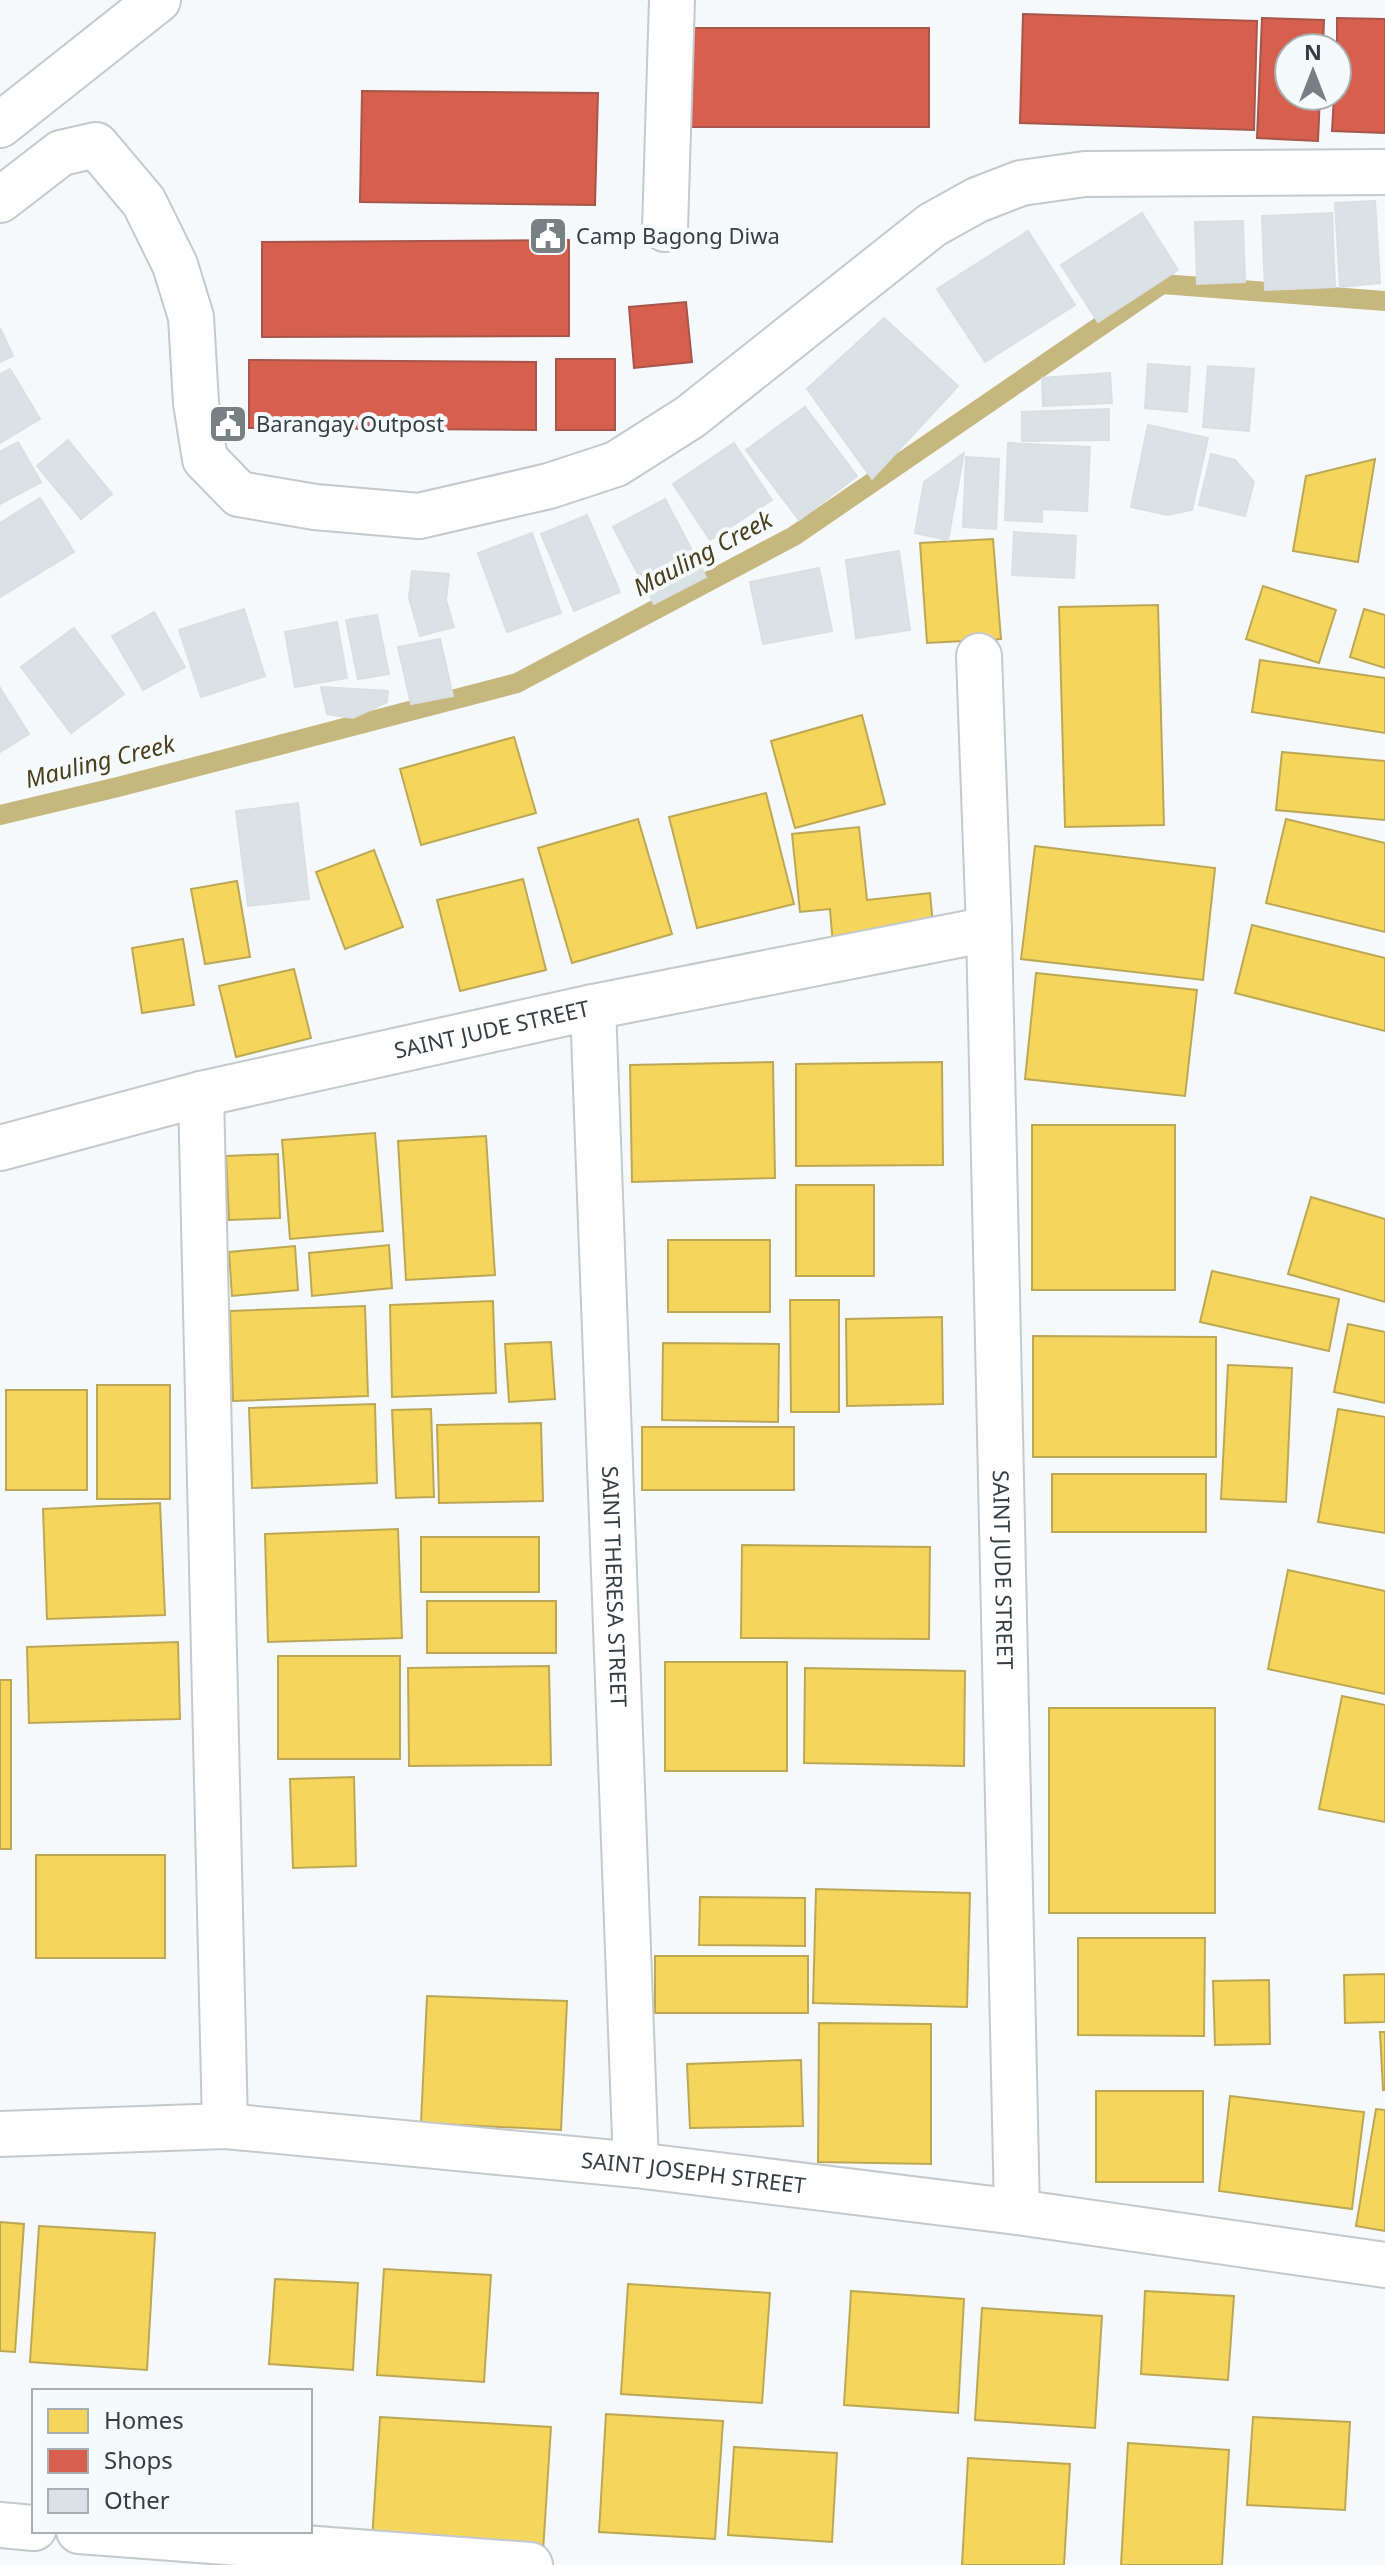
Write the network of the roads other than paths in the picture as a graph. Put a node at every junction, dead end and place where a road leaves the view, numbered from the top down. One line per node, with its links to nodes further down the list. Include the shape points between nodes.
1 (158, 0): 3 (street)
2 (672, 0): 6 (street)
3 (0, 125)
4 (1385, 172): 5 (street, via 1085,174 1021,183 932,225 690,417 616,464 549,486 419,516 239,494 205,459 191,317 175,265 144,202 96,145 61,153)
5 (0, 200)
6 (665, 229)
7 (979, 656): 8 (street, SAINT JUDE STREET)
8 (989, 929): 9 (street, SAINT JUDE STREET); 15 (street, SAINT JUDE STREET)
9 (593, 1007): 10 (street, SAINT JUDE STREET); 14 (street, SAINT THERESA STREET)
10 (201, 1094): 11 (street, SAINT JUDE STREET); 12 (street)
11 (0, 1148)
12 (225, 2126): 13 (street, SAINT JOSEPH STREET); 14 (street, SAINT JOSEPH STREET)
13 (0, 2134)
14 (636, 2165): 15 (street, SAINT JOSEPH STREET)
15 (1017, 2212): 16 (street, SAINT JOSEPH STREET)
16 (1385, 2265)
17 (0, 2525): 18 (street)
18 (32, 2528)
19 (106, 2533): 20 (street)
20 (530, 2565)

